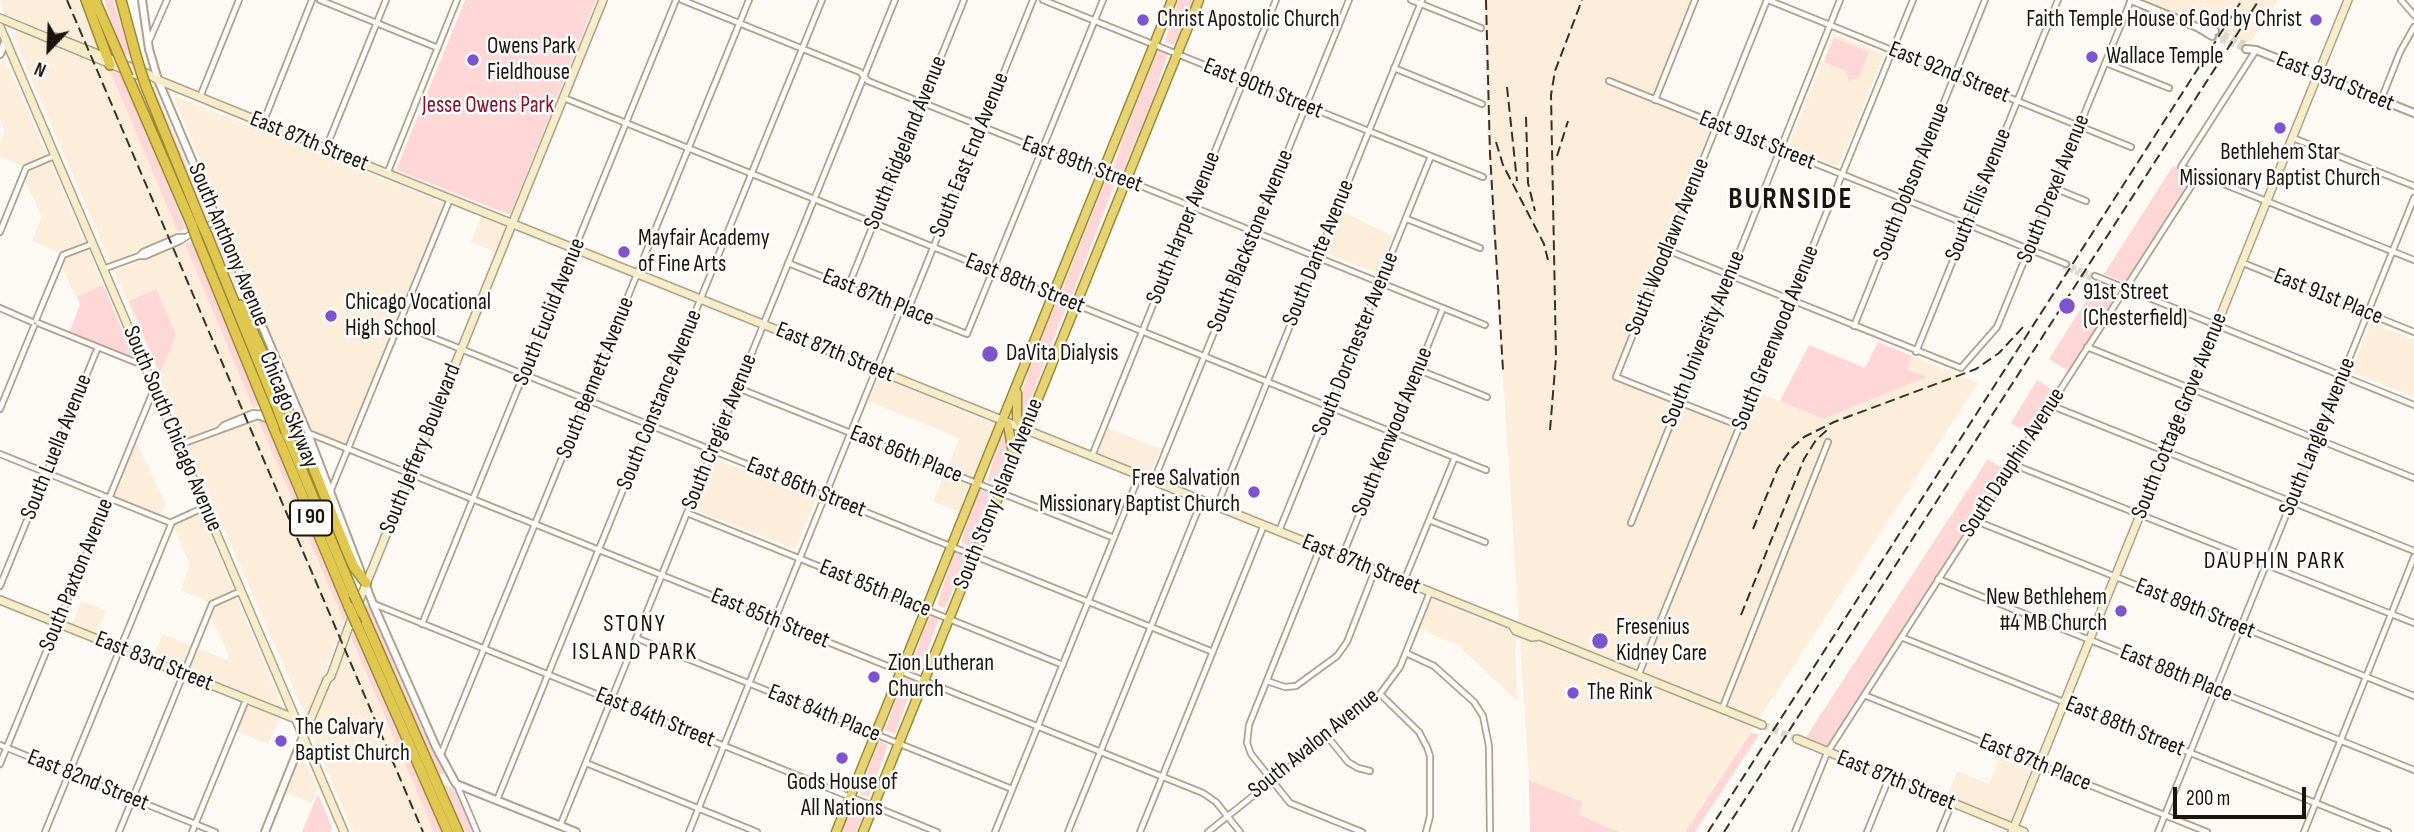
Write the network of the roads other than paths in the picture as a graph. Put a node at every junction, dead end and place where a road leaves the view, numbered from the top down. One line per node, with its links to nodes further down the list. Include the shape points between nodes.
1 (86, 0): 56 (highway)
2 (95, 0): 107 (highway, Chicago Skyway / I 90, bridge)
3 (142, 0): 47 (street, South Anthony Avenue)
4 (167, 0): 47 (street)
5 (239, 0): 66 (street)
6 (312, 0): 75 (street)
7 (320, 0): 39 (street)
8 (386, 0): 39 (street)
9 (457, 0): 50 (street)
10 (603, 0): 67 (main road, South Jeffery Boulevard)
11 (676, 0): 76 (street, South Euclid Avenue)
12 (682, 0): 40 (street, East 89th Street)
13 (749, 0): 40 (street, South Bennett Avenue)
14 (822, 0): 51 (street, South Constance Avenue)
15 (895, 0): 60 (street, South Cregier Avenue)
16 (964, 0): 71 (street, South Ridgeland Avenue)
17 (1033, 0): 79 (street, South East End Avenue)
18 (1043, 0): 38 (street, East 90th Street)
19 (1103, 0): 38 (street)
20 (1172, 0): 48 (highway, South Stony Island Avenue)
21 (1199, 0): 55 (highway, South Stony Island Avenue)
22 (1276, 0): 63 (street, South Harper Avenue)
23 (1349, 0): 73 (street, South Blackstone Avenue)
24 (1411, 0): 35 (street)
25 (1695, 0): 68 (street)
26 (1767, 0): 41 (street, East 92nd Street); 77 (street, South Woodlawn Avenue)
27 (1840, 0): 41 (street, South University Avenue)
28 (1913, 0): 52 (street, South Greenwood Avenue)
29 (1985, 0): 61 (street, South Dobson Avenue)
30 (2058, 0): 70 (street, South Ellis Avenue)
31 (2131, 0): 45 (street); 57 (street, South Drexel Avenue)
32 (2348, 0): 59 (main road, South Cottage Grove Avenue)
33 (2401, 0): 36 (street)
34 (121, 1): 107 (highway, Chicago Skyway / I 90, bridge, via 145,84)
35 (1421, 2): 44 (street); 58 (street, South Dante Avenue)
36 (2414, 15)
37 (0, 18): 56 (main road, East 87th Street)
38 (1094, 20): 48 (street, East 90th Street); 85 (street)
39 (376, 23): 50 (street); 83 (street)
40 (740, 23): 51 (street, East 89th Street); 84 (street, South Bennett Avenue)
41 (1830, 25): 52 (street, East 92nd Street); 86 (street, South University Avenue)
42 (0, 27): 46 (main road, South South Chicago Avenue)
43 (2414, 27): 69 (street)
44 (1481, 28)
45 (2213, 33)
46 (6, 40): 54 (street); 87 (main road, South South Chicago Avenue)
47 (148, 42): 62 (street, South Anthony Avenue)
48 (1154, 45): 55 (street, East 90th Street); 91 (highway, South Stony Island Avenue)
49 (2247, 47): 53 (street, East 93rd Street)
50 (438, 48): 89 (street)
51 (802, 49): 60 (street, East 89th Street); 90 (street, South Constance Avenue)
52 (1893, 50): 61 (street, East 92nd Street); 93 (street, South Greenwood Avenue)
53 (2256, 50): 59 (street, East 93rd Street); 92 (street, via 2181,167)
54 (0, 54)
55 (1178, 54): 63 (street, East 90th Street); 95 (highway, South Stony Island Avenue)
56 (109, 61): 62 (main road, East 87th Street)
57 (2106, 62): 65 (street); 78 (street, South Drexel Avenue)
58 (1394, 68): 72 (street); 80 (street, South Dante Avenue)
59 (2318, 75): 69 (street, East 93rd Street); 81 (main road, South Cottage Grove Avenue)
60 (864, 76): 71 (street, East 89th Street); 100 (street, South Cregier Avenue)
61 (1955, 76): 70 (street, East 92nd Street); 101 (street, South Dobson Avenue)
62 (158, 80): 66 (main road, East 87th Street); 106 (street, South Anthony Avenue)
63 (1244, 81): 73 (street, East 90th Street); 104 (street, South Harper Avenue)
64 (1609, 81): 68 (street, East 91st Street)
65 (2169, 88)
66 (200, 97): 75 (main road, East 87th Street)
67 (564, 99): 76 (street, East 88th Street); 109 (main road, South Jeffery Boulevard)
68 (1655, 100): 77 (street, East 91st Street)
69 (2381, 100): 74 (street, East 93rd Street)
70 (2018, 101): 78 (street, East 92nd Street); 110 (street, South Ellis Avenue)
71 (922, 103): 79 (street, East 89th Street); 108 (street, South Ridgeland Avenue)
72 (1482, 104)
73 (1306, 106): 80 (street, East 90th Street); 112 (street, South Blackstone Avenue)
74 (2414, 113)
75 (263, 123): 83 (main road, East 87th Street)
76 (626, 124): 84 (street, East 88th Street); 117 (street, South Euclid Avenue)
77 (1717, 125): 86 (street, East 91st Street); 118 (street, South Woodlawn Avenue)
78 (2080, 126): 82 (street, East 92nd Street); 97 (street, South Drexel Avenue)
79 (982, 127): 85 (street, East 89th Street); 115 (street, South East End Avenue)
80 (1368, 131): 88 (street, East 90th Street); 122 (street, South Dante Avenue)
81 (2292, 138): 96 (street); 103 (main road, South Cottage Grove Avenue)
82 (2131, 146)
83 (326, 149): 89 (main road, East 87th Street)
84 (689, 149): 90 (street, East 88th Street); 129 (street, South Bennett Avenue)
85 (1042, 150): 91 (street, East 89th Street); 128 (street)
86 (1779, 150): 93 (street, East 91st Street); 130 (street, South University Avenue)
87 (55, 156): 111 (street, via 26,168); 114 (main road, South South Chicago Avenue)
88 (1432, 156): 94 (street, East 90th Street); 105 (street, South Dorchester Avenue)
89 (387, 174): 99 (main road, East 87th Street)
90 (752, 174): 100 (street, East 88th Street); 136 (street, South Constance Avenue)
91 (1101, 174): 95 (street, East 89th Street); 135 (highway, South Stony Island Avenue)
92 (2199, 174): 103 (street); 134 (street, South Dauphin Avenue)
93 (1842, 175): 101 (street, East 91st Street); 137 (street, South Greenwood Avenue)
94 (1483, 177)
95 (1126, 180): 104 (street, East 89th Street); 138 (highway, South Stony Island Avenue)
96 (2414, 186)
97 (2054, 188): 102 (street); 119 (street, South Drexel Avenue)
98 (2414, 198): 120 (street, South Langley Avenue)
99 (450, 199): 109 (main road, East 87th Street); 145 (street)
100 (814, 199): 108 (street, East 88th Street); 124 (street, South Cregier Avenue)
101 (1904, 201): 110 (street, East 91st Street); 148 (street, South Dobson Avenue)
102 (2086, 201)
103 (2267, 201): 120 (street); 125 (main road, South Cottage Grove Avenue)
104 (1192, 207): 112 (street, East 89th Street); 150 (street, South Harper Avenue)
105 (1407, 219): 116 (street); 132 (street, South Dorchester Avenue)
106 (217, 221): 127 (street); 180 (street, South Anthony Avenue)
107 (196, 223): 113 (highway, Chicago Skyway / I 90, bridge)
108 (874, 223): 115 (street, East 88th Street); 133 (street, South Ridgeland Avenue)
109 (513, 224): 117 (main road, East 87th Street); 154 (main road, South Jeffery Boulevard)
110 (1967, 226): 119 (street, East 91st Street); 155 (street, South Ellis Avenue)
111 (0, 232)
112 (1255, 232): 122 (street, East 89th Street); 156 (street, South Blackstone Avenue)
113 (202, 237): 121 (highway, Chicago Skyway / I 90); 247 (highway, Chicago Skyway / I 90, bridge)
114 (93, 244): 127 (main road, South South Chicago Avenue); 144 (street, via 63,255)
115 (933, 247): 128 (street, East 88th Street); 142 (street, South East End Avenue)
116 (1480, 248)
117 (576, 250): 129 (main road, East 87th Street); 160 (street, South Euclid Avenue)
118 (1667, 250): 130 (street); 169 (street, South Woodlawn Avenue, via 1616,376)
119 (2029, 251): 126 (street, East 91st Street); 155 (street, South Drexel Avenue, via 1997,327 1961,368)
120 (2393, 251): 123 (street); 143 (street, South Langley Avenue)
121 (215, 256): 180 (highway, bridge, via 225,267 292,418); 321 (highway, Chicago Skyway / I 90, bridge, via 354,595)
122 (1318, 257): 132 (street, East 89th Street); 162 (street, South Dante Avenue)
123 (2414, 260)
124 (788, 263): 133 (street, East 87th Place); 146 (street, South Cregier Avenue)
125 (2242, 263): 143 (street, East 91st Place); 149 (main road, South Cottage Grove Avenue)
126 (2063, 265)
127 (103, 269): 157 (main road, South South Chicago Avenue)
128 (993, 271): 135 (street, East 88th Street); 142 (street, East 87th Place, via 967,334)
129 (638, 274): 136 (main road, East 87th Street); 168 (street, South Bennett Avenue)
130 (1728, 275): 137 (street); 169 (street, South University Avenue)
131 (2096, 278): 134 (street)
132 (1381, 283): 141 (street, East 89th Street); 172 (street, South Dorchester Avenue)
133 (848, 286): 140 (street, East 87th Place)
134 (2124, 289): 149 (street); 153 (street, South Dauphin Avenue)
135 (1054, 295): 138 (street, East 88th Street); 164 (highway, South Stony Island Avenue)
136 (701, 300): 146 (main road, East 87th Street); 175 (street, South Constance Avenue)
137 (1791, 301): 148 (street); 176 (street, South Greenwood Avenue)
138 (1076, 304): 150 (street, East 88th Street); 177 (highway, South Stony Island Avenue)
139 (0, 308): 144 (street)
140 (901, 308): 142 (street, East 87th Place); 158 (street)
141 (1443, 308): 147 (street, East 89th Street); 159 (street, South Kenwood Avenue)
142 (908, 310)
143 (2368, 313): 151 (street, East 91st Place); 161 (street, South Langley Avenue)
144 (35, 323): 152 (street); 173 (street)
145 (399, 324): 154 (street, East 86th Street); 184 (street)
146 (763, 324): 158 (main road, East 87th Street); 165 (street, South Cregier Avenue)
147 (1485, 325)
148 (1854, 326): 155 (street)
149 (2217, 326): 161 (street); 166 (main road, South Cottage Grove Avenue)
150 (1142, 331): 156 (street, East 88th Street); 189 (street, South Harper Avenue)
151 (2414, 332)
152 (98, 347): 157 (street); 193 (street, South Luella Avenue)
153 (2087, 347): 166 (street); 170 (street, South Dauphin Avenue)
154 (462, 349): 160 (street, East 86th Street); 194 (main road, South Jeffery Boulevard)
155 (1916, 352)
156 (1204, 356): 162 (street, East 88th Street); 197 (street, South Blackstone Avenue)
157 (146, 366): 163 (main road, South South Chicago Avenue)
158 (876, 369): 174 (main road, East 87th Street); 179 (street)
159 (1419, 370): 167 (street); 178 (street, South Kenwood Avenue)
160 (524, 374): 168 (street, East 86th Street); 203 (street, South Euclid Avenue)
161 (2342, 376): 171 (street); 181 (street, South Langley Avenue)
162 (1267, 382): 172 (street, East 88th Street); 206 (street, South Dante Avenue)
163 (155, 387): 183 (main road, South South Chicago Avenue); 202 (street, South Paxton Avenue)
164 (1017, 387): 174 (highway, South Stony Island Avenue); 177 (highway, via 1017,419)
165 (738, 388): 179 (street, East 86th Place); 185 (street, South Cregier Avenue)
166 (2191, 388): 181 (street); 186 (main road, South Cottage Grove Avenue)
167 (1486, 397)
168 (587, 399): 175 (street, East 86th Street); 214 (street, South Bennett Avenue)
169 (1679, 401): 176 (street); 213 (street, South University Avenue)
170 (2050, 405): 186 (street); 191 (street, South Dauphin Avenue)
171 (2414, 405)
172 (1330, 407): 178 (street, East 88th Street); 216 (street, South Dorchester Avenue)
173 (0, 409)
174 (1003, 420): 177 (main road, East 87th Street); 188 (highway); 198 (highway, South Stony Island Avenue)
175 (650, 425): 185 (street, East 86th Street); 221 (street, South Constance Avenue)
176 (1740, 426): 261 (street, South Greenwood Avenue)
177 (1024, 429): 188 (highway, South Stony Island Avenue); 189 (main road, East 87th Street)
178 (1393, 432): 190 (street, East 88th Street); 224 (street, South Kenwood Avenue)
179 (850, 433): 198 (street, East 86th Place); 201 (street)
180 (304, 435): 183 (street, East 85th Street, via 258,416); 184 (street, East 85th Street); 199 (street, South Anthony Avenue); 233 (highway, via 347,551)
181 (2317, 439): 196 (street); 205 (street, South Langley Avenue)
182 (1828, 442): 273 (street)
183 (179, 445): 207 (main road, South South Chicago Avenue)
184 (348, 449): 194 (street, East 85th Street); 199 (street)
185 (713, 450): 201 (street, East 86th Street); 208 (street, South Cregier Avenue)
186 (2166, 451): 205 (street); 209 (main road, South Cottage Grove Avenue)
187 (0, 454): 193 (street)
188 (1014, 456): 200 (highway, South Stony Island Avenue)
189 (1091, 456): 195 (main road, East 87th Street)
190 (1455, 457): 192 (street, East 88th Street); 210 (street)
191 (2012, 464): 209 (street); 211 (street, South Dauphin Avenue)
192 (1486, 470)
193 (46, 473): 202 (street); 234 (street, South Luella Avenue)
194 (411, 474): 203 (street, East 85th Street); 233 (main road, South Jeffery Boulevard)
195 (1139, 475): 197 (main road, East 87th Street); 217 (street)
196 (2414, 478)
197 (1154, 481): 204 (main road, East 87th Street)
198 (977, 484): 200 (street, East 86th Place); 219 (highway, South Stony Island Avenue)
199 (331, 490): 233 (street, South Anthony Avenue)
200 (999, 493): 217 (street, East 86th Place); 223 (highway, South Stony Island Avenue)
201 (825, 495): 219 (street, East 86th Street); 226 (street)
202 (109, 498): 212 (street); 244 (street, South Paxton Avenue)
203 (473, 499): 214 (street, East 85th Street); 246 (street, South Euclid Avenue)
204 (1202, 500): 206 (main road, East 87th Street); 248 (street)
205 (2292, 502): 222 (street); 227 (street, South Langley Avenue)
206 (1217, 506): 215 (main road, East 87th Street)
207 (205, 507): 212 (street); 235 (main road, South South Chicago Avenue)
208 (687, 513): 226 (street, East 85th Place); 229 (street, South Cregier Avenue)
209 (2141, 514): 227 (street); 230 (main road, South Cottage Grove Avenue)
210 (1429, 520): 218 (street); 232 (street)
211 (1976, 521): 230 (street, East 89th Street); 231 (street, South Dauphin Avenue)
212 (172, 523): 253 (street)
213 (1631, 523)
214 (536, 525): 221 (street, East 85th Street); 254 (street, South Bennett Avenue)
215 (1264, 525): 216 (main road, East 87th Street); 255 (street)
216 (1279, 532): 220 (main road, East 87th Street)
217 (1114, 538): 238 (street)
218 (1485, 542)
219 (951, 546): 223 (street, East 86th Street); 240 (highway, South Stony Island Avenue)
220 (1320, 548): 224 (main road, East 87th Street); 264 (street)
221 (598, 550): 229 (street, East 85th Street); 260 (street, South Constance Avenue)
222 (2414, 551)
223 (974, 555): 238 (street, East 86th Street); 242 (highway, South Stony Island Avenue)
224 (1342, 557): 228 (main road, East 87th Street)
225 (2414, 557): 241 (street)
226 (799, 558): 240 (street, East 85th Place); 243 (street)
227 (2266, 564): 241 (street); 249 (street, South Langley Avenue)
228 (1375, 570): 232 (main road, East 87th Street); 264 (street, via 1337,656 1296,686)
229 (662, 575): 243 (street, East 85th Street); 251 (street, South Cregier Avenue)
230 (2115, 577): 249 (street, East 89th Street); 252 (main road, South Cottage Grove Avenue)
231 (1938, 579): 250 (street, South Dauphin Avenue); 252 (street, East 88th Place)
232 (1404, 582): 236 (main road, East 87th Street)
233 (366, 583): 239 (street, South Anthony Avenue); 247 (main road, South Jeffery Boulevard)
234 (0, 586)
235 (241, 591): 259 (street, via 212,604); 274 (main road, South South Chicago Avenue)
236 (1430, 593): 256 (street, South Avalon Avenue); 261 (main road, East 87th Street)
237 (0, 600): 244 (main road, East 83rd Street)
238 (1088, 601): 248 (street, East 86th Street); 257 (street)
239 (373, 604): 246 (street, East 84th Street); 290 (street, South Anthony Avenue)
240 (926, 609): 242 (street, East 85th Place); 258 (highway, South Stony Island Avenue)
241 (2391, 614): 245 (street); 262 (street)
242 (949, 618): 257 (street, East 85th Place); 263 (highway, South Stony Island Avenue)
243 (774, 620): 258 (street, East 85th Street); 265 (street)
244 (58, 623): 253 (main road, East 83rd Street); 286 (street, South Paxton Avenue)
245 (2414, 623)
246 (422, 624): 254 (street, East 84th Street)
247 (353, 625): 275 (main road, South Jeffery Boulevard, via 344,632); 320 (highway, Chicago Skyway / I 90)
248 (1150, 626): 255 (street, East 86th Street); 287 (street)
249 (2241, 627): 262 (street, East 89th Street); 266 (street, South Langley Avenue)
250 (1901, 637): 268 (street, South Dauphin Avenue); 272 (street, East 88th Street)
251 (636, 638): 265 (street, East 84th Place); 271 (street, South Cregier Avenue)
252 (2090, 640): 266 (street, East 88th Place); 272 (main road, South Cottage Grove Avenue)
253 (121, 648): 259 (main road, East 83rd Street); 296 (street)
254 (485, 649): 260 (street, East 84th Street); 290 (street, South Bennett Avenue)
255 (1213, 652): 297 (street)
256 (1406, 653): 267 (street, South Avalon Avenue); 336 (street, via 1442,672 1483,716 1489,746)
257 (1063, 664): 276 (street)
258 (901, 671): 263 (street, East 85th Street); 278 (highway, South Stony Island Avenue)
259 (184, 674): 270 (main road, East 83rd Street); 303 (street)
260 (547, 674): 271 (street, East 84th Street); 304 (street, South Constance Avenue)
261 (1638, 676): 273 (main road, East 87th Street)
262 (2366, 677): 269 (street, East 89th Street); 282 (street)
263 (923, 680): 276 (street, East 85th Street); 283 (highway, South Stony Island Avenue)
264 (1267, 681): 299 (street, via 1247,737 1251,754)
265 (749, 683): 278 (street, East 84th Place); 285 (street)
266 (2216, 690): 282 (street, East 88th Place); 289 (street, South Langley Avenue)
267 (1380, 694): 279 (street, South Avalon Avenue); 335 (street, via 1419,732 1430,756)
268 (1864, 695): 288 (street, South Dauphin Avenue); 293 (street, East 87th Place)
269 (2414, 696)
270 (246, 699): 274 (main road, East 83rd Street); 311 (street)
271 (611, 700): 285 (street, East 84th Street); 291 (street, South Cregier Avenue)
272 (2065, 703): 289 (street, East 88th Street); 293 (main road, South Cottage Grove Avenue)
273 (1722, 710): 277 (main road, East 87th Street)
274 (296, 719): 275 (street, East 83rd Street); 280 (main road, South South Chicago Avenue)
275 (309, 724): 280 (main road, South Jeffery Boulevard)
276 (1038, 726): 287 (street, East 85th Street); 301 (street)
277 (1761, 727)
278 (875, 734): 283 (street, East 84th Place); 302 (highway, South Stony Island Avenue)
279 (1327, 736): 295 (street, via 1348,762); 299 (street, South Avalon Avenue)
280 (303, 737): 318 (street, South Jeffery Boulevard); 319 (main road, South South Chicago Avenue)
281 (1796, 741): 288 (main road, East 87th Street)
282 (2340, 741): 294 (street, East 88th Place); 306 (street)
283 (898, 743): 301 (street, East 84th Place); 307 (highway, South Stony Island Avenue)
284 (0, 745): 286 (street, East 82nd Street)
285 (723, 746): 302 (street, East 84th Street); 308 (street)
286 (7, 748): 292 (street, South Paxton Avenue); 296 (street, East 82nd Street)
287 (1100, 752): 297 (street, East 85th Street); 330 (street)
288 (1827, 752): 298 (main road, East 87th Street); 337 (street, South Dauphin Avenue)
289 (2190, 753): 306 (street, East 88th Street); 310 (street, South Langley Avenue)
290 (440, 755): 300 (street, South Anthony Avenue)
291 (586, 763): 308 (street); 312 (street, South Cregier Avenue)
292 (0, 764)
293 (2039, 765): 310 (street, East 87th Place); 313 (main road, South Cottage Grove Avenue)
294 (2414, 770)
295 (1370, 771)
296 (69, 773): 303 (street, East 82nd Street); 314 (street)
297 (1162, 777): 309 (street, East 85th Street, via 1202,793); 331 (street)
298 (1889, 778): 305 (main road, East 87th Street); 338 (street)
299 (1271, 779): 309 (street, South Avalon Avenue); 334 (street, via 1290,803)
300 (456, 784): 304 (street); 322 (street, South Anthony Avenue)
301 (1012, 789): 329 (street)
302 (850, 797): 307 (street, East 84th Street); 326 (highway, South Stony Island Avenue)
303 (132, 799): 311 (street, East 82nd Street); 315 (street)
304 (497, 800): 312 (street)
305 (1952, 803): 313 (main road, East 87th Street); 339 (street)
306 (2315, 803): 343 (street); 344 (street, East 88th Street)
307 (873, 806): 327 (highway, South Stony Island Avenue); 328 (street, East 84th Street)
308 (698, 808): 324 (street); 325 (street)
309 (1227, 815): 332 (street); 333 (street, East 85th Street)
310 (2165, 815): 341 (street, South Langley Avenue); 342 (street, East 87th Place)
311 (195, 824): 316 (street); 317 (street, East 82nd Street)
312 (560, 826): 323 (street)
313 (2013, 830): 340 (main road, East 87th Street)
314 (45, 832)
315 (119, 832)
316 (192, 832)
317 (215, 832)
318 (265, 832)
319 (343, 832)
320 (448, 832)
321 (458, 832)
322 (477, 832)
323 (576, 832)
324 (689, 832)
325 (757, 832)
326 (836, 832)
327 (863, 832)
328 (937, 832)
329 (995, 832)
330 (1068, 832)
331 (1140, 832)
332 (1208, 832)
333 (1240, 832)
334 (1362, 832)
335 (1426, 832)
336 (1490, 832)
337 (1795, 832)
338 (1867, 832)
339 (1940, 832)
340 (2024, 832)
341 (2158, 832)
342 (2207, 832)
343 (2304, 832)
344 (2389, 832)

